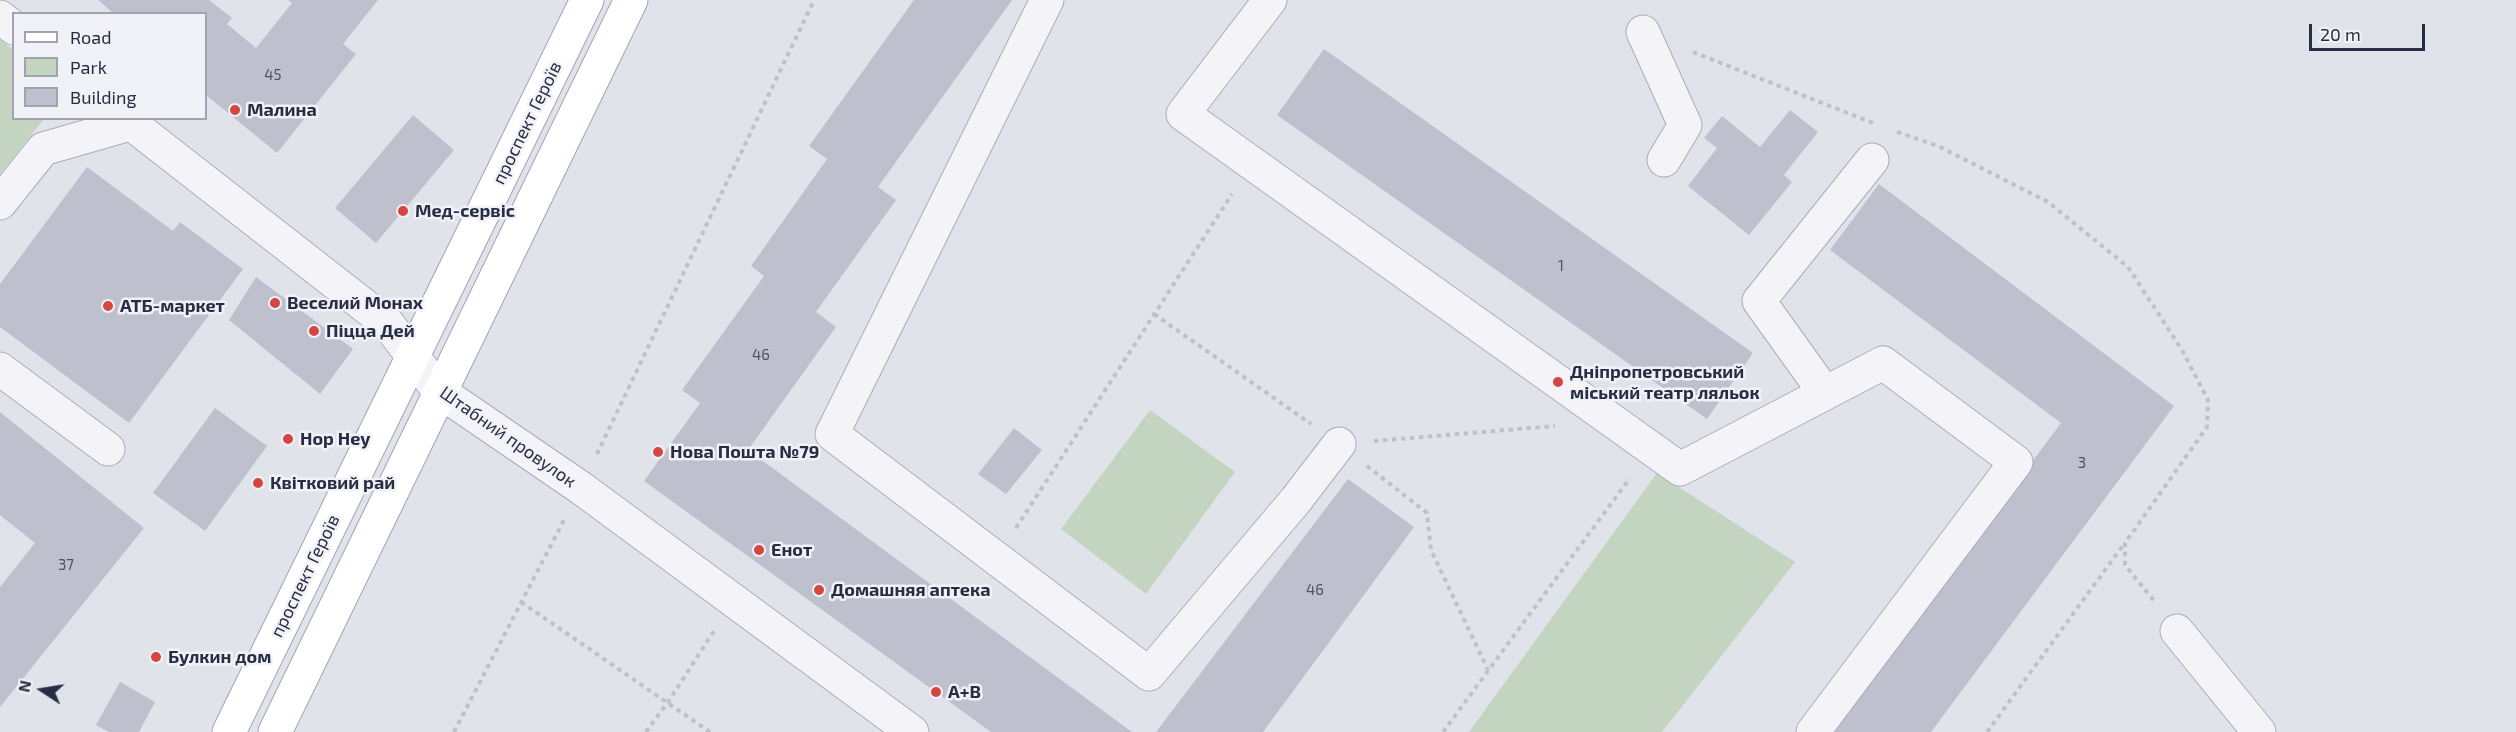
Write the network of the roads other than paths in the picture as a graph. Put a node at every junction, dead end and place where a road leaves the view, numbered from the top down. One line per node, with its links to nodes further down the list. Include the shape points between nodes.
1 (587, 0): 12 (main road, проспект Героїв)
2 (631, 0): 14 (main road)
3 (1047, 0): 16 (street, via 832,434 1149,674)
4 (1270, 0): 15 (street, via 1183,114 1680,469)
5 (0, 17): 6 (street)
6 (12, 26)
7 (1643, 32): 9 (street, via 1685,125)
8 (127, 121): 11 (street, via 43,149); 12 (street, Штабний провулок, via 388,324)
9 (1664, 160)
10 (1872, 160): 15 (street, via 1759,301)
11 (0, 203)
12 (412, 357): 14 (street, Штабний провулок); 19 (main road, проспект Героїв)
13 (0, 369): 17 (street)
14 (440, 391): 20 (main road); 21 (street, Штабний провулок, via 581,488)
15 (1825, 393): 22 (street, via 1883,363 2016,462)
16 (1339, 444)
17 (108, 449)
18 (2177, 631): 23 (street)
19 (229, 732)
20 (275, 732)
21 (912, 732)
22 (1813, 732)
23 (2259, 732)

